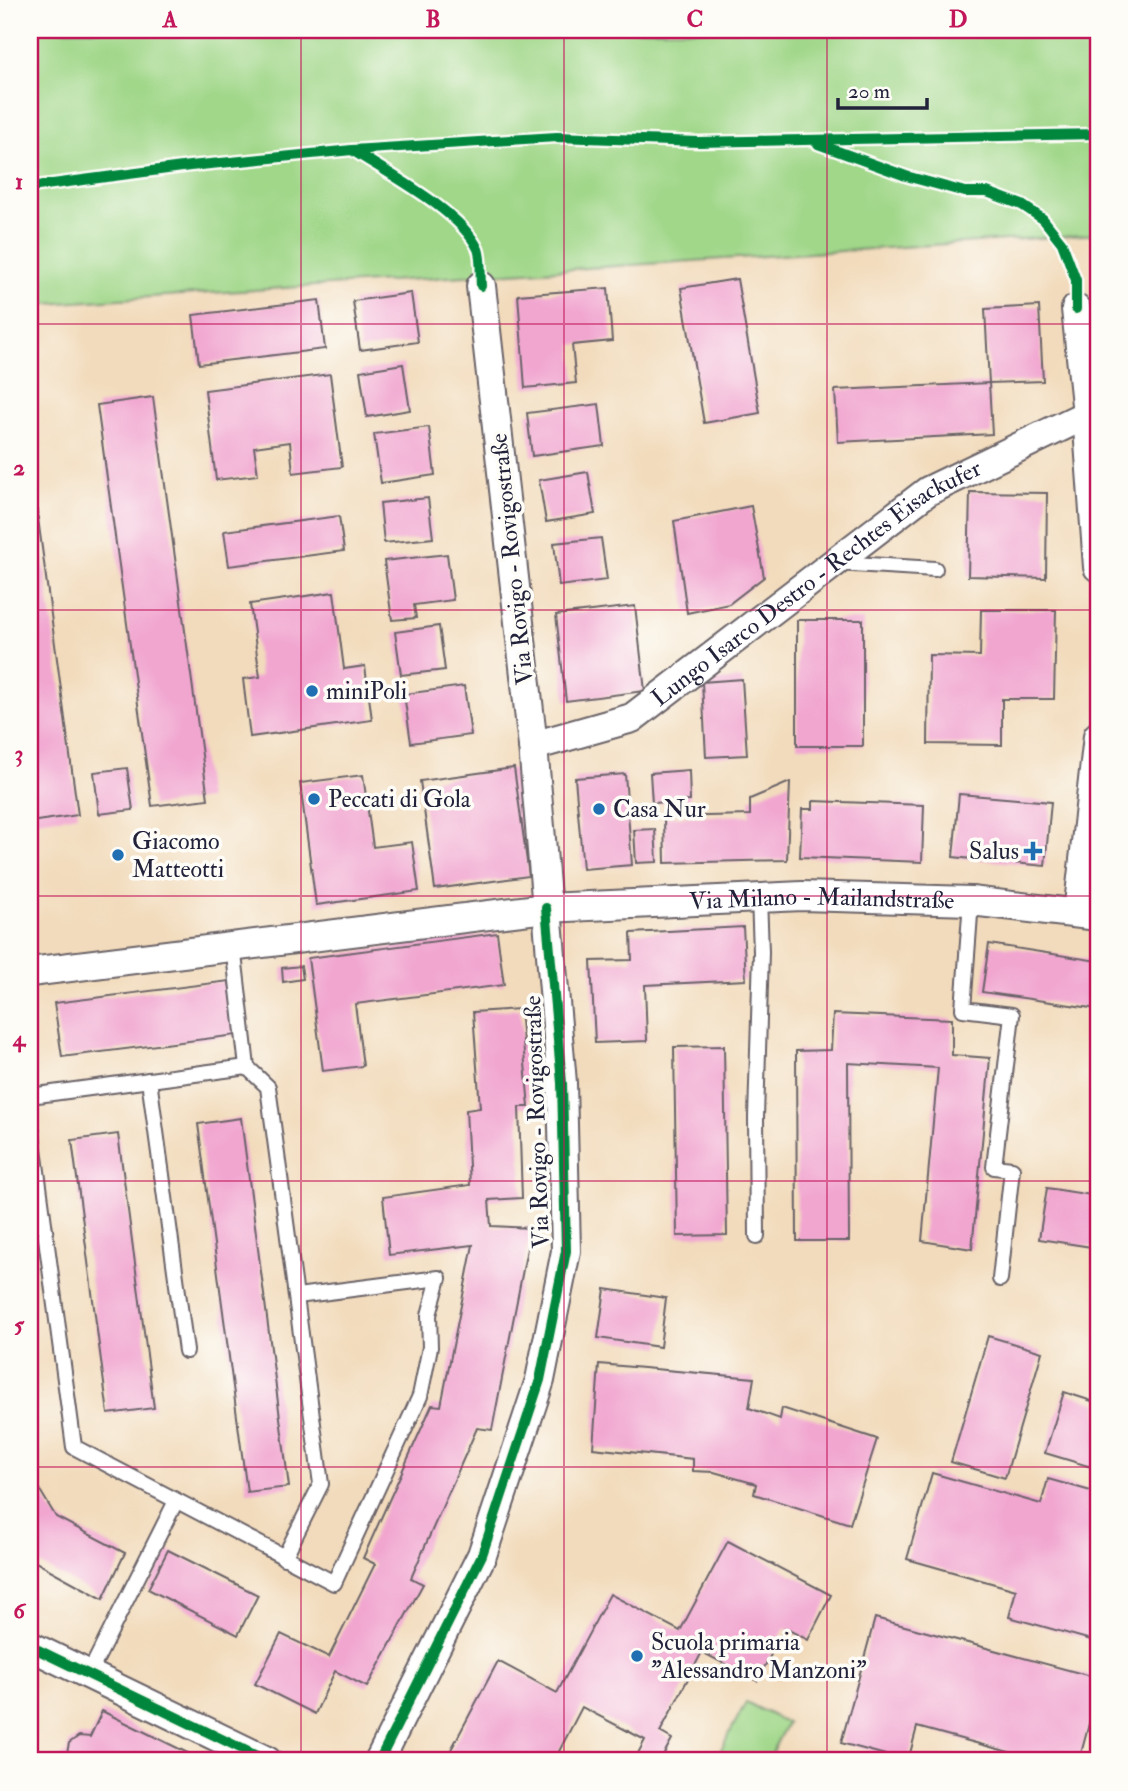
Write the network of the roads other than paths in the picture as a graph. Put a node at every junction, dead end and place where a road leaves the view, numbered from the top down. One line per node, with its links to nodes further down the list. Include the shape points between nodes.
1 (481, 286): 8 (street, Via Rovigo - Rovigostraße)
2 (1076, 309): 3 (street)
3 (1093, 412): 4 (street, Lungo Isarco Destro - Rechtes Eisackufer, via 928,491); 5 (street)
4 (834, 563): 6 (lane); 8 (street, Lungo Isarco Destro - Rechtes Eisackufer, via 632,718)
5 (1098, 567)
6 (934, 569)
7 (1098, 736): 12 (street)
8 (533, 746): 11 (street, Via Rovigo - Rovigostraße)
9 (759, 897): 10 (street, Via Milano - Mailandstraße); 11 (street, Via Milano - Mailandstraße); 19 (lane)
10 (971, 901): 12 (street, Via Milano - Mailandstraße); 20 (lane, via 962,1009 1012,1015 993,1167 1012,1169)
11 (546, 908): 13 (street, Via Milano - Mailandstraße); 28 (street, Via Rovigo - Rovigostraße, via 562,1083 566,1251 540,1380 482,1555)
12 (1088, 915)
13 (233, 946): 14 (street, Via Milano - Mailandstraße); 15 (lane)
14 (30, 972)
15 (247, 1067): 16 (lane); 21 (lane, via 268,1087)
16 (149, 1080): 17 (lane); 22 (lane)
17 (30, 1096)
18 (30, 1119): 23 (lane, via 74,1447)
19 (757, 1236)
20 (1000, 1279)
21 (297, 1296): 24 (lane, via 321,1484); 24 (lane, via 439,1278 429,1315 430,1347 420,1396 334,1583)
22 (186, 1351)
23 (176, 1501): 24 (lane); 26 (lane)
24 (284, 1558)
25 (35, 1645): 26 (street)
26 (89, 1674): 27 (street)
27 (267, 1761)
28 (379, 1761)

